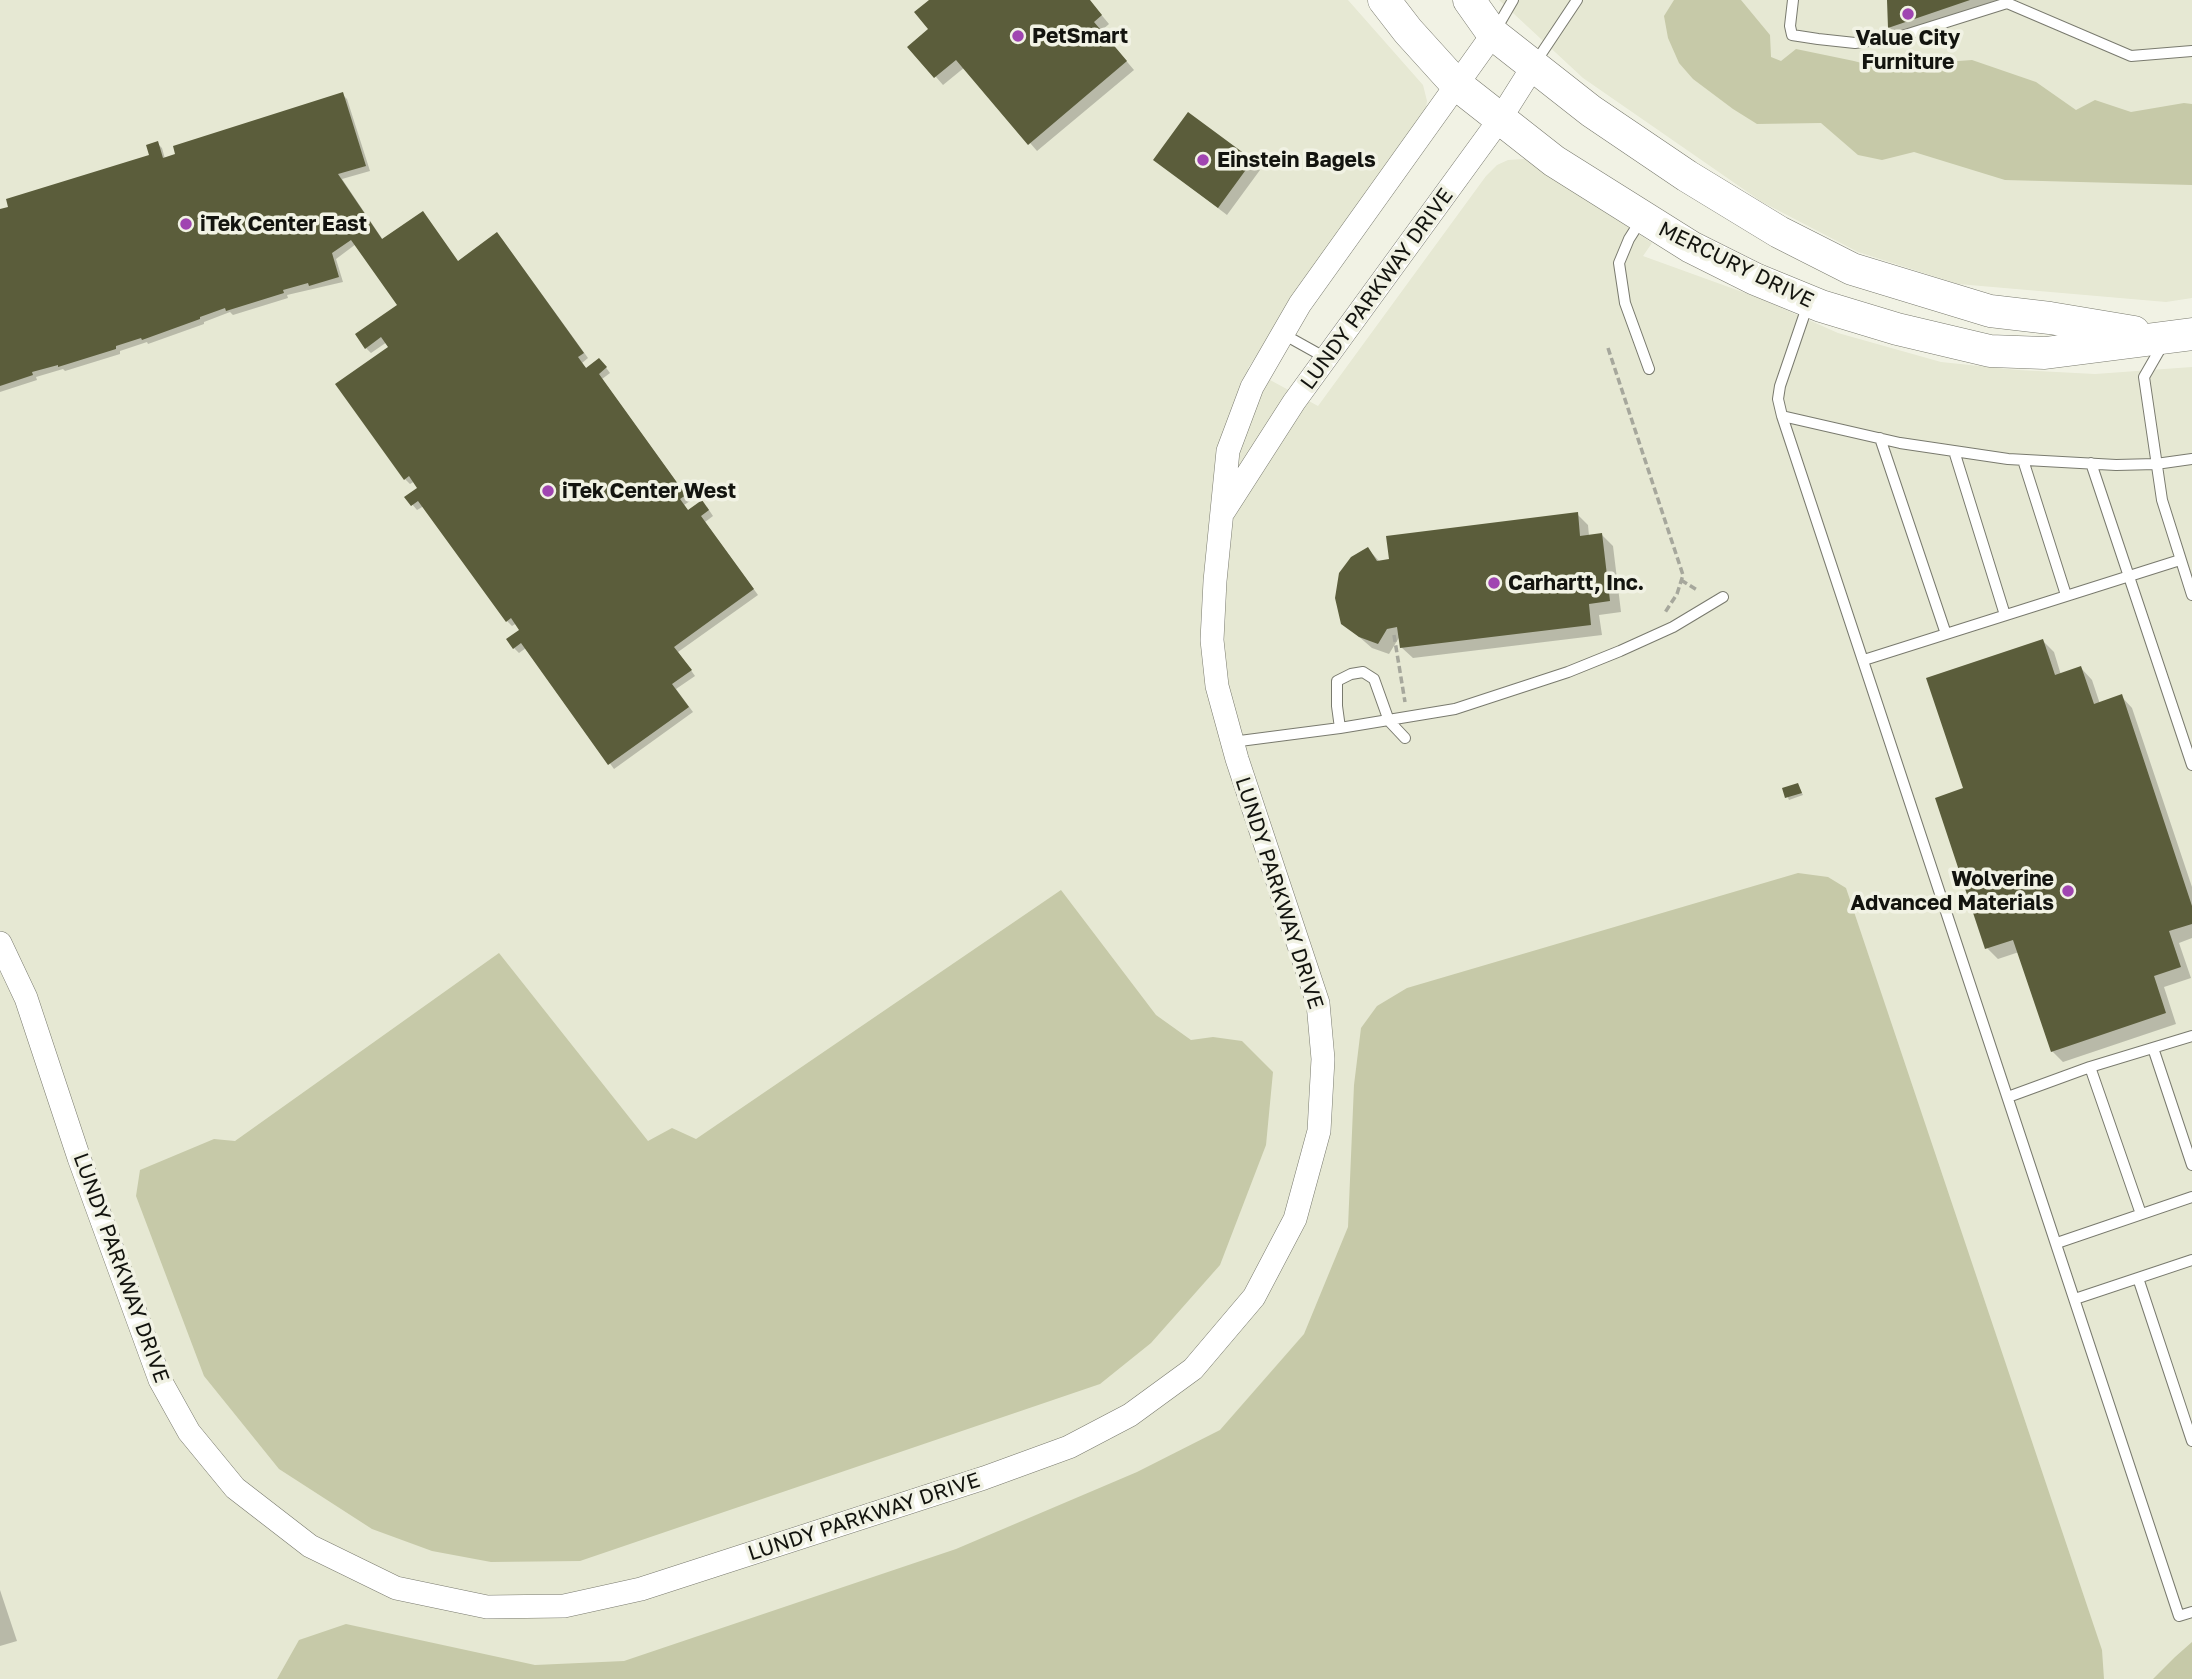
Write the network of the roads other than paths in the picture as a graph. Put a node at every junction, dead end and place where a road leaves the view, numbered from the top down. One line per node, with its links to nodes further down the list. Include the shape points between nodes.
1 (1384, 0): 9 (street, MERCURY DRIVE)
2 (1469, 0): 6 (street)
3 (1513, 0): 6 (lane)
4 (1577, 0): 8 (lane)
5 (1793, 0): 7 (lane, via 1792,35 1818,39 1854,43 1902,36 2007,3 2131,56)
6 (1493, 34): 8 (street); 9 (street, LUNDY PARKWAY DRIVE)
7 (2192, 51)
8 (1534, 65): 10 (street, LUNDY PARKWAY DRIVE); 14 (street, via 1591,111 1687,176 1779,232 1852,269 1990,311)
9 (1457, 84): 10 (street, MERCURY DRIVE); 13 (street, LUNDY PARKWAY DRIVE)
10 (1500, 119): 11 (street, MERCURY DRIVE, via 1554,161); 15 (street, LUNDY PARKWAY DRIVE)
11 (1642, 218): 12 (street, MERCURY DRIVE, via 1691,247); 16 (lane, via 1619,263 1625,303)
12 (1809, 302): 14 (street, MERCURY DRIVE, via 1990,351 2045,353); 17 (lane, via 1780,386)
13 (1282, 334): 15 (lane); 24 (street, LUNDY PARKWAY DRIVE, via 1252,387 1228,451)
14 (2179, 336): 23 (lane, via 2144,377)
15 (1326, 358): 24 (street, LUNDY PARKWAY DRIVE)
16 (1649, 369)
17 (1782, 416): 18 (lane); 32 (lane)
18 (1880, 438): 19 (lane); 31 (lane)
19 (1954, 451): 21 (lane); 30 (lane)
20 (2192, 459): 23 (lane)
21 (2023, 460): 22 (lane); 27 (lane)
22 (2091, 463): 23 (lane); 26 (lane)
23 (2156, 464): 25 (lane)
24 (1222, 514): 36 (street, LUNDY PARKWAY DRIVE, via 1212,640 1217,686)
25 (2180, 560): 26 (lane); 28 (lane)
26 (2128, 576): 27 (lane); 37 (lane)
27 (2066, 595): 30 (lane)
28 (2192, 596)
29 (1723, 597): 33 (lane, via 1674,627 1567,671 1455,709)
30 (2006, 615): 31 (lane)
31 (1946, 634): 32 (lane)
32 (1864, 660): 42 (lane)
33 (1389, 721): 34 (lane); 34 (lane, via 1374,679 1363,672 1337,681); 35 (lane)
34 (1340, 728): 36 (lane)
35 (1405, 738)
36 (1232, 742): 38 (street, LUNDY PARKWAY DRIVE, via 1318,1003 1323,1059 1319,1131 1294,1219 1254,1297 1193,1369 1130,1415 1069,1447 641,1589 564,1606 487,1607 396,1588 310,1546 235,1488 189,1432 160,1380 26,998)
37 (2192, 765)
38 (0, 943)
39 (2192, 1036): 40 (lane)
40 (2153, 1048): 41 (lane); 43 (lane)
41 (2090, 1067): 42 (lane); 45 (lane)
42 (2008, 1097): 46 (lane)
43 (2192, 1165)
44 (2192, 1197): 45 (lane)
45 (2141, 1214): 46 (lane)
46 (2057, 1243): 49 (lane)
47 (2192, 1261): 48 (lane)
48 (2138, 1278): 49 (lane); 50 (lane)
49 (2075, 1299): 51 (lane, via 2179,1616)
50 (2192, 1441)
51 (2192, 1612)

